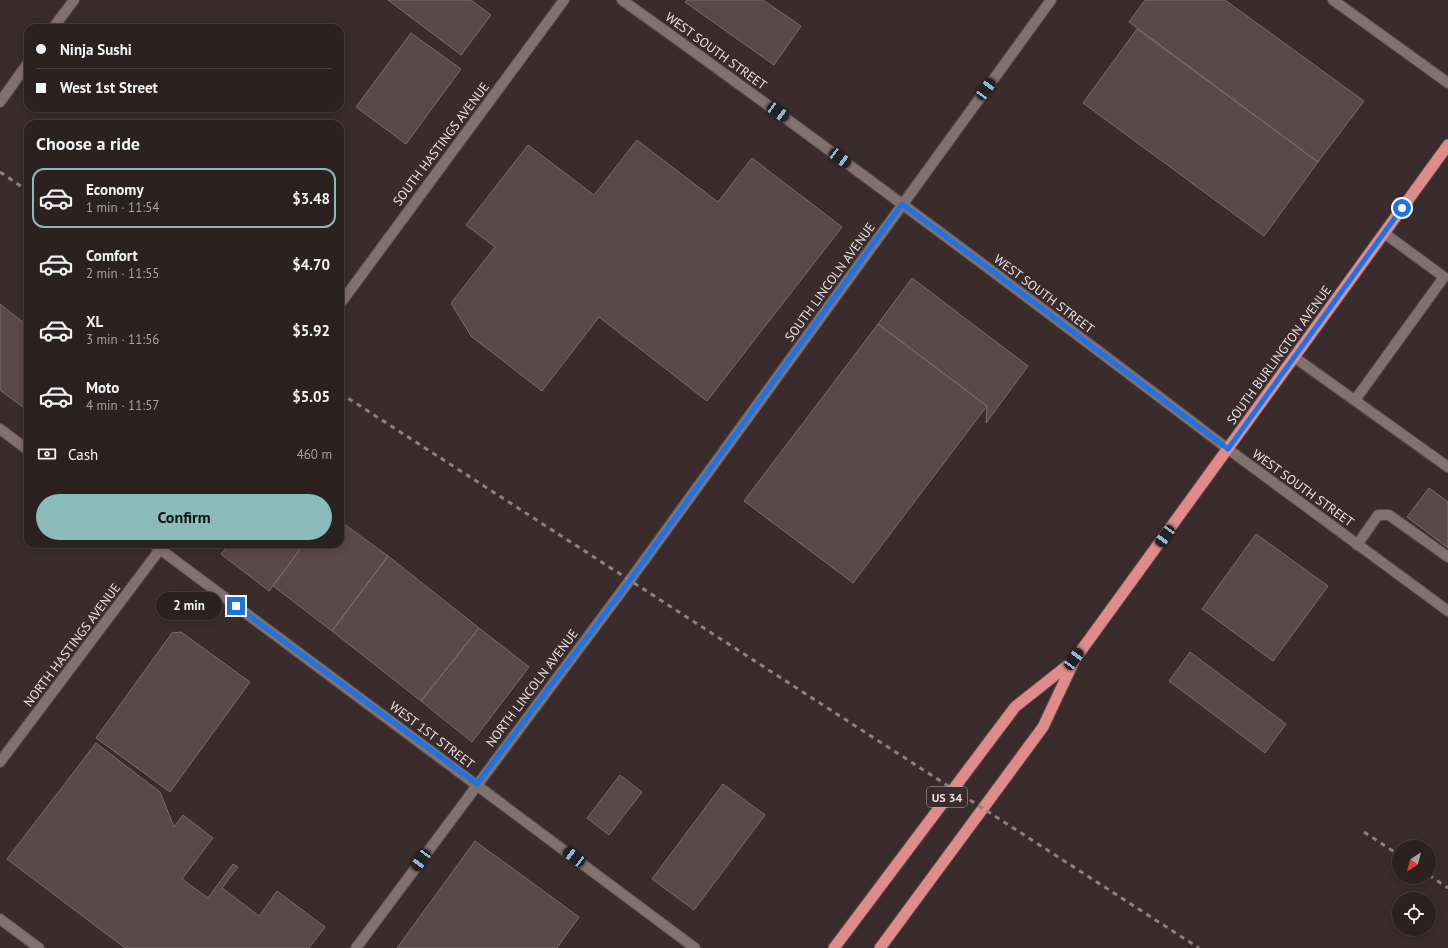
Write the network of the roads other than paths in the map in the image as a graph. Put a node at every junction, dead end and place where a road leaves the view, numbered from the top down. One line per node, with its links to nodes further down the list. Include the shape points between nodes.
1 (74, 0): 6 (street)
2 (564, 0): 14 (street, SOUTH HASTINGS AVENUE)
3 (622, 0): 11 (street, WEST SOUTH STREET)
4 (1051, 0): 11 (street, SOUTH LINCOLN AVENUE)
5 (1333, 0): 8 (street)
6 (56, 24)
7 (24, 69): 9 (street)
8 (1448, 82)
9 (0, 102)
10 (1448, 145): 12 (highway, SOUTH BURLINGTON AVENUE / US 34)
11 (902, 204): 19 (street, WEST SOUTH STREET); 25 (street, SOUTH LINCOLN AVENUE)
12 (1384, 233): 13 (street); 15 (highway, SOUTH BURLINGTON AVENUE / US 34)
13 (1446, 274): 16 (street)
14 (344, 299)
15 (1294, 357): 16 (street); 19 (highway, SOUTH BURLINGTON AVENUE / US 34)
16 (1355, 400): 20 (street)
17 (0, 429): 18 (street)
18 (24, 447)
19 (1228, 449): 21 (street, WEST SOUTH STREET); 27 (highway, SOUTH BURLINGTON AVENUE / US 34)
20 (1448, 467)
21 (1357, 545): 24 (street, via 1378,516 1389,516); 26 (street, WEST SOUTH STREET)
22 (158, 548): 28 (street, NORTH HASTINGS AVENUE)
23 (162, 548): 29 (street, WEST 1ST STREET)
24 (1448, 558)
25 (630, 580): 29 (street, NORTH LINCOLN AVENUE)
26 (1448, 611)
27 (1074, 659): 34 (highway, US 34, via 1015,707); 35 (highway, US 34, via 1043,727)
28 (0, 762)
29 (477, 784): 32 (street, NORTH LINCOLN AVENUE); 33 (street, WEST 1ST STREET)
30 (0, 919): 31 (street)
31 (39, 948)
32 (356, 948)
33 (695, 948)
34 (834, 948)
35 (880, 948)

